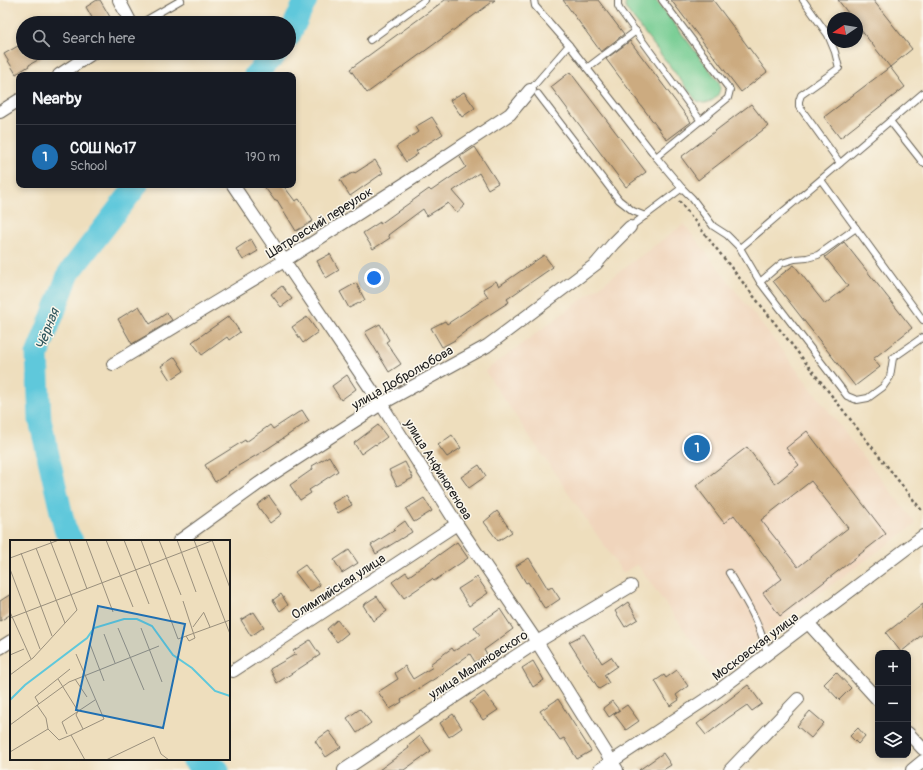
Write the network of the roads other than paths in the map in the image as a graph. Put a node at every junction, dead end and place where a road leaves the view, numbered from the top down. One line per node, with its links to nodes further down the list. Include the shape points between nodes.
1 (119, 0): 9 (street)
2 (181, 0): 10 (lane)
3 (425, 0): 8 (lane)
4 (534, 0): 13 (lane, via 535,6)
5 (618, 0): 11 (lane, via 620,10)
6 (662, 0): 21 (lane, via 730,90 728,98)
7 (803, 0): 24 (lane, via 828,35 839,68 801,96 799,106)
8 (419, 2): 12 (lane)
9 (127, 16)
10 (153, 16)
11 (636, 31): 15 (lane); 21 (lane)
12 (370, 40)
13 (569, 45): 15 (lane); 17 (lane)
14 (82, 60): 16 (street)
15 (587, 68): 23 (lane)
16 (64, 72)
17 (534, 92): 29 (lane, via 618,200); 33 (street, Шатровский переулок, via 510,114)
18 (923, 93): 22 (lane)
19 (16, 102): 20 (street)
20 (0, 112)
21 (701, 121): 23 (lane)
22 (890, 121): 24 (lane); 25 (lane)
23 (656, 157): 28 (lane)
24 (840, 162): 26 (lane)
25 (923, 163)
26 (821, 180): 31 (lane); 32 (lane)
27 (235, 188): 33 (street, улица Анфиногенова)
28 (682, 188): 29 (lane); 32 (lane, via 713,226)
29 (645, 216): 30 (lane)
30 (630, 227): 38 (street, улица Добролюбова, via 596,264 487,346)
31 (856, 228): 34 (lane, via 818,255 782,263); 35 (lane)
32 (740, 248): 34 (lane)
33 (284, 261): 37 (street, Шатровский переулок); 38 (street, улица Анфиногенова)
34 (760, 282): 36 (lane, via 847,396 857,400 868,398 883,387 890,377 893,358)
35 (923, 320)
36 (923, 337)
37 (113, 364)
38 (381, 404): 39 (street, улица Анфиногенова); 41 (street, улица Добролюбова, via 265,479)
39 (457, 524): 46 (street, улица Анфиногенова); 49 (street, Олимпийская улица)
40 (923, 536): 44 (street, Московская улица)
41 (180, 540)
42 (729, 572): 48 (lane, via 753,613)
43 (631, 586): 46 (street, улица Малиновского)
44 (808, 623): 48 (street, Московская улица); 50 (street)
45 (10, 642): 47 (street)
46 (537, 642): 55 (street, улица Анфиногенова); 56 (street, улица Малиновского)
47 (0, 648)
48 (767, 653): 55 (street, Московская улица)
49 (233, 671)
50 (875, 697)
51 (798, 699): 58 (street)
52 (911, 736): 53 (street)
53 (923, 750)
54 (923, 760): 59 (street)
55 (614, 766): 57 (street, Московская улица)
56 (344, 770)
57 (599, 770)
58 (730, 770)
59 (912, 770)

